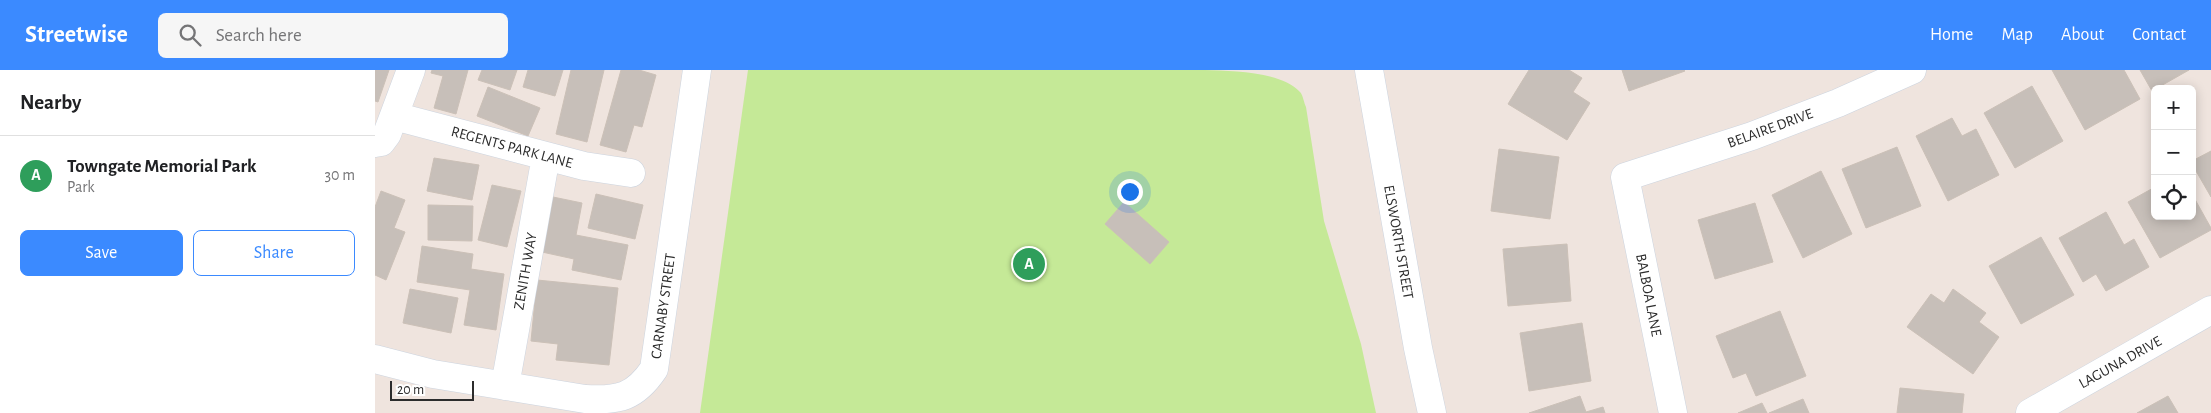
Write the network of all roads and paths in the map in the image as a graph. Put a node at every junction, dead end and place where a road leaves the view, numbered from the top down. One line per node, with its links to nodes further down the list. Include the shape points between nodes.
1 (411, 70): 5 (street)
2 (697, 70): 13 (street, CARNABY STREET, via 654,368 644,384 627,395)
3 (1369, 70): 14 (street, ELSWORTH STREET)
4 (1912, 70): 9 (street, BELAIRE DRIVE, via 1752,136)
5 (394, 116): 6 (street, via 387,134 381,142); 7 (street, REGENTS PARK LANE)
6 (375, 143)
7 (546, 156): 8 (street, REGENTS PARK LANE); 12 (street, ZENITH WAY)
8 (631, 173)
9 (1625, 177): 15 (street, BALBOA LANE)
10 (2211, 310): 16 (street, LAGUNA DRIVE)
11 (375, 359): 12 (street, CARNABY STREET, via 433,374)
12 (505, 386): 13 (street, CARNABY STREET)
13 (584, 406)
14 (1432, 413)
15 (1673, 413)
16 (2030, 413)

